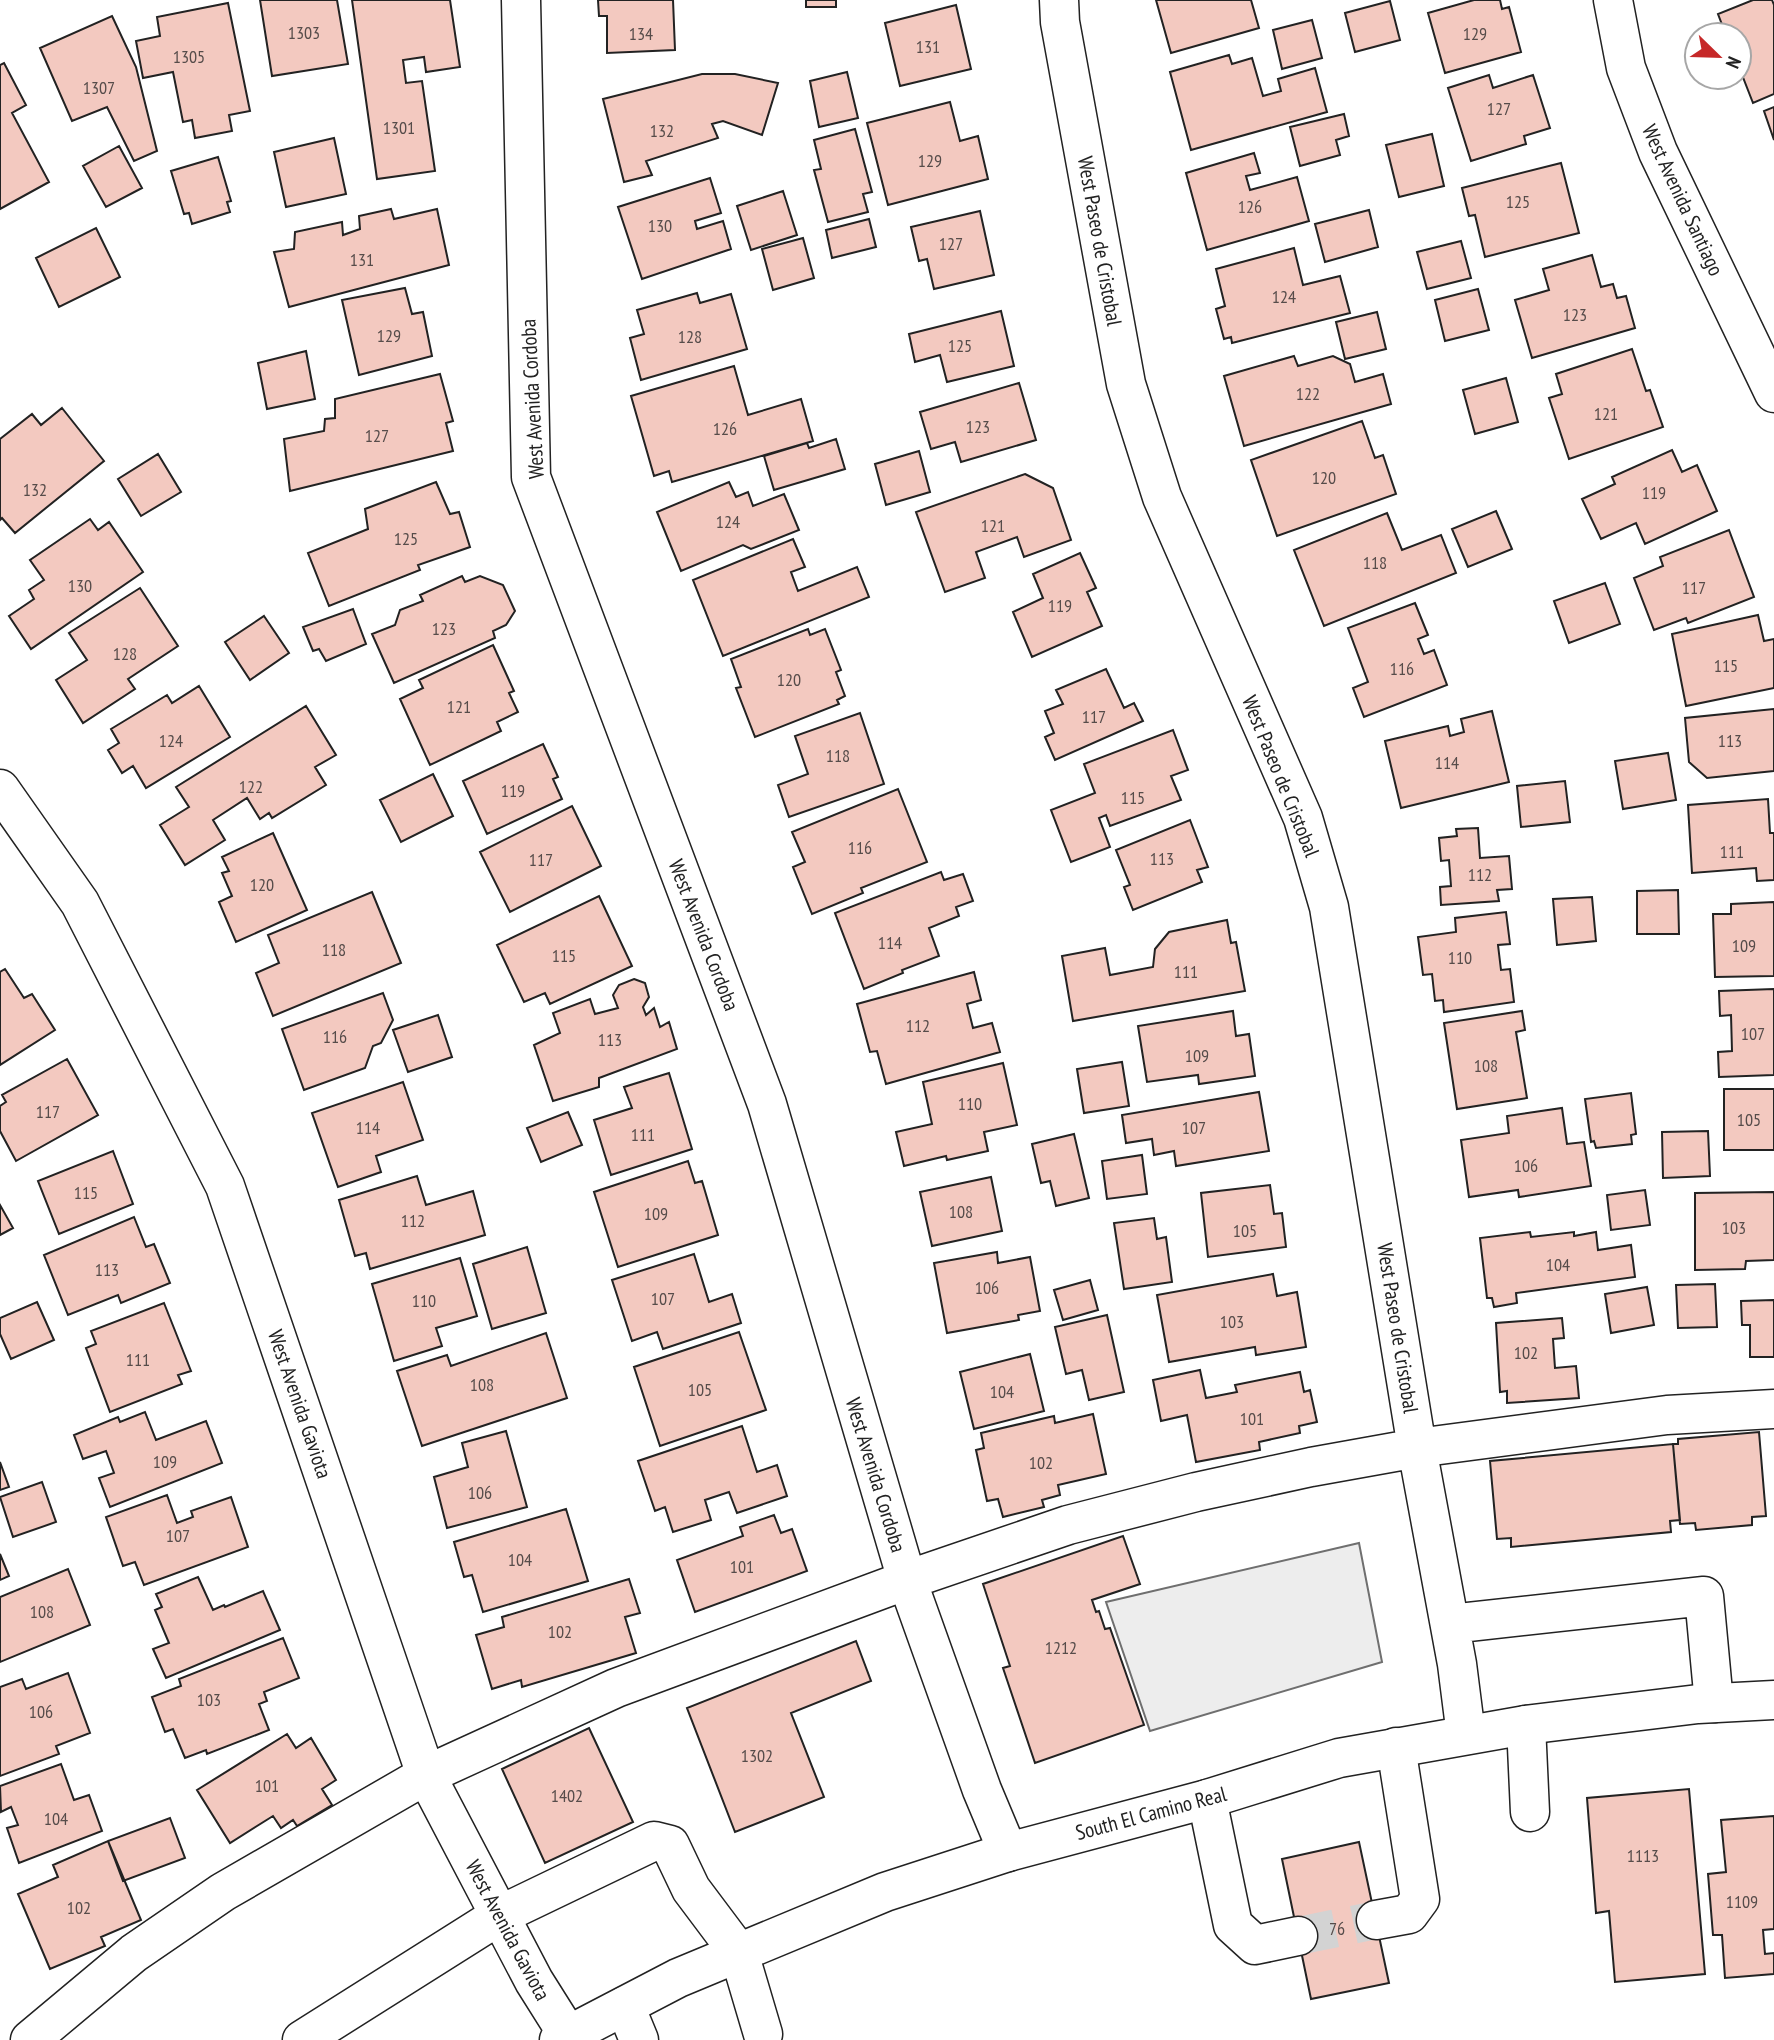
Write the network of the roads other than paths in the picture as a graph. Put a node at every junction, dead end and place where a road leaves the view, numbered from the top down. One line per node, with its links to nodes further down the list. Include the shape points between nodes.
1 (521, 0): 8 (street, West Avenida Cordoba, via 531,477 767,1104)
2 (1059, 0): 7 (street, West Paseo de Cristobal, via 1126,384 1162,497 1303,818 1329,906)
3 (1613, 0): 4 (street, West Avenida Santiago, via 1626,68 1658,152)
4 (1774, 393)
5 (0, 789): 15 (street, West Avenida Gaviota, via 80,903 225,1186)
6 (1774, 1409): 7 (street, via 1667,1415)
7 (1418, 1448): 8 (street, via 1196,1492 1068,1525); 9 (street, West Paseo de Cristobal)
8 (907, 1580): 15 (street, via 616,1688); 18 (street, West Avenida Cordoba)
9 (1450, 1624): 11 (street, via 1704,1596); 13 (street, West Paseo de Cristobal)
10 (1774, 1700): 11 (street, South El Camino Real)
11 (1714, 1703): 12 (street, South El Camino Real)
12 (1525, 1725): 13 (street, South El Camino Real); 17 (street)
13 (1466, 1735): 14 (street, South El Camino Real)
14 (1396, 1747): 16 (street, South El Camino Real, via 1339,1758); 20 (street, via 1420,1899 1409,1914)
15 (426, 1775): 19 (street, West Avenida Gaviota); 26 (street, via 223,1892 134,1953)
16 (1207, 1799): 18 (street, South El Camino Real); 21 (street, via 1233,1925 1255,1945)
17 (1530, 1812)
18 (1008, 1852): 22 (street, South El Camino Real, via 885,1892)
19 (500, 1915): 22 (street, via 654,1841 670,1845 691,1889); 25 (street, West Avenida Gaviota); 27 (street)
20 (1376, 1920)
21 (1298, 1936)
22 (739, 1953): 23 (street, South El Camino Real); 24 (street)
23 (625, 2006): 25 (street, South El Camino Real); 28 (street)
24 (763, 2034)
25 (563, 2037)
26 (30, 2040)
27 (302, 2040)
28 (639, 2040)

